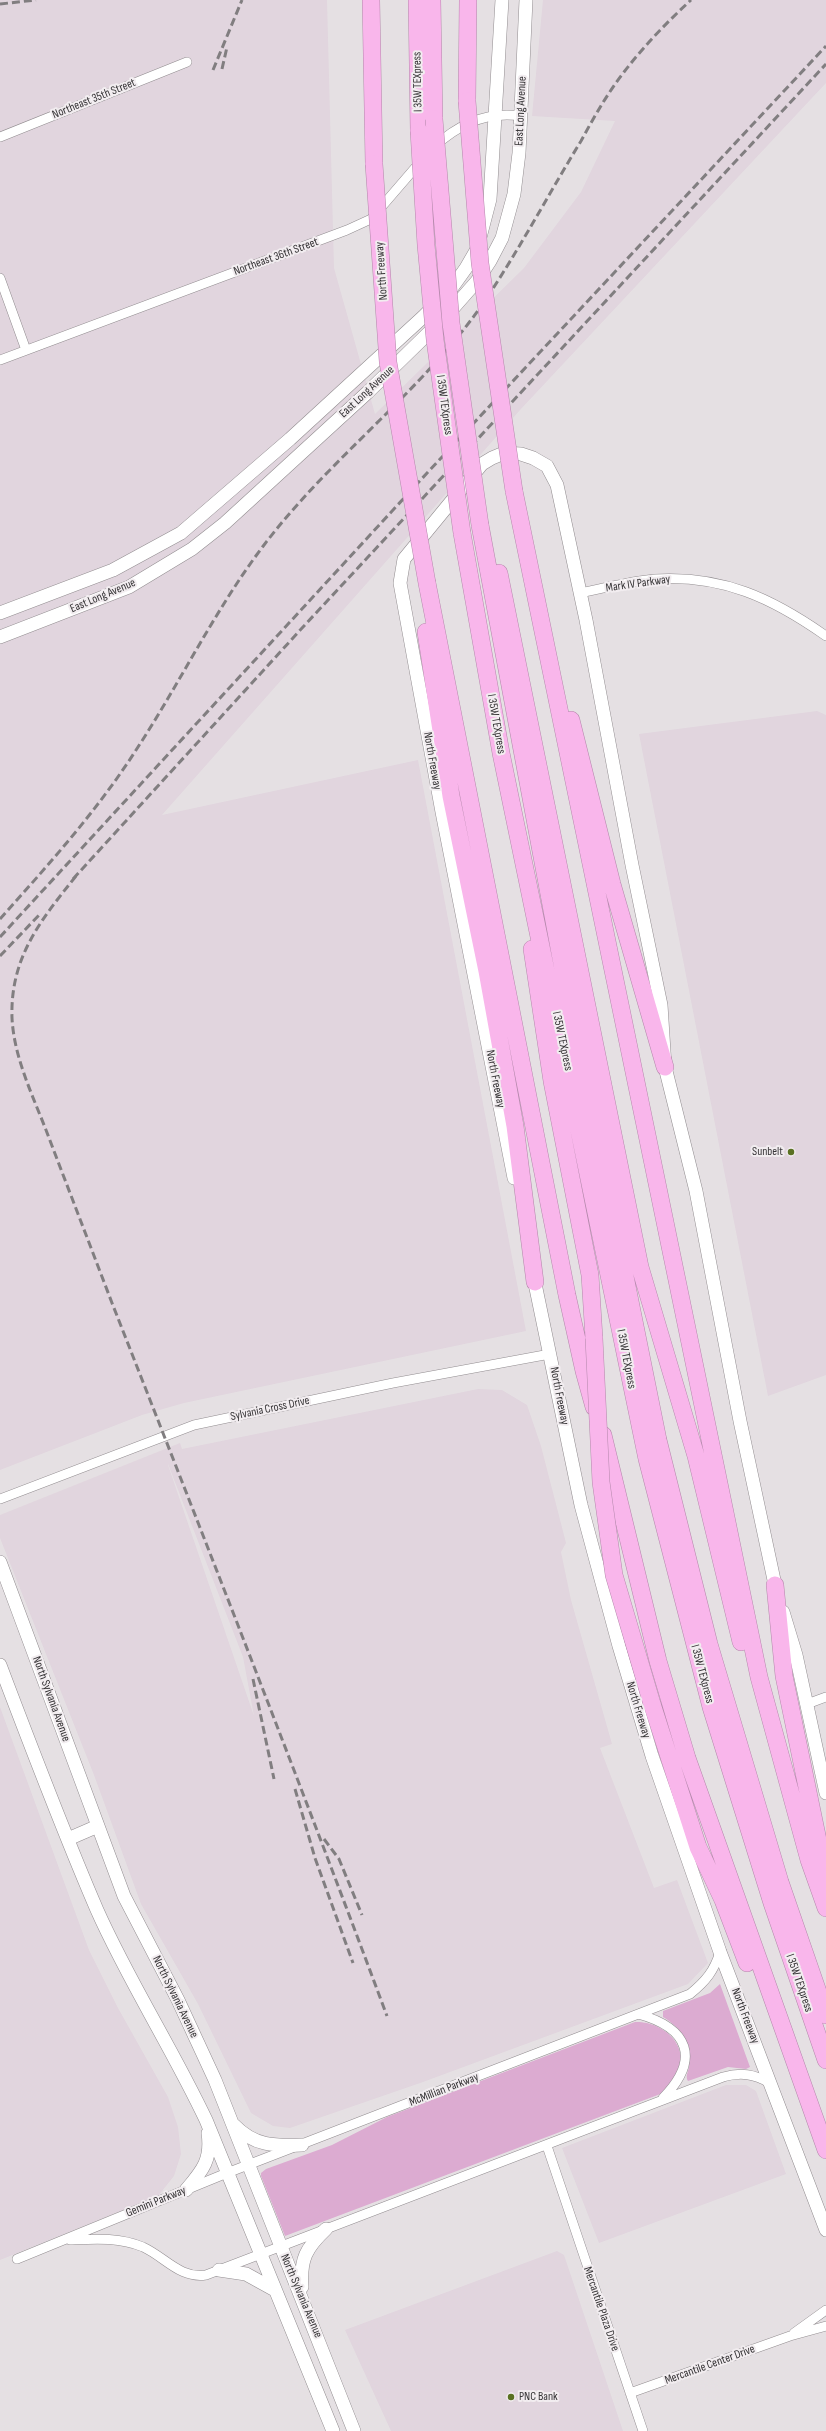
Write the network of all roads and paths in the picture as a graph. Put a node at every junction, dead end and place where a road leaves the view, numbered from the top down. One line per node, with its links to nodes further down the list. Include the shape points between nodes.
1 (371, 0): 19 (highway, North Freeway, bridge, via 374,164 388,362 419,536 415,562)
2 (417, 0): 25 (highway, I 35W TEXpress, bridge, via 419,131 434,340 462,533)
3 (432, 0): 18 (highway, I 35W TEXpress, bridge, via 434,119 450,323 466,443)
4 (468, 0): 24 (highway, bridge, via 467,101 480,263 514,491)
5 (502, 0): 8 (main road, East Long Avenue)
6 (526, 0): 9 (main road, East Long Avenue)
7 (187, 62): 10 (street, Northeast 35th Street)
8 (495, 116): 9 (street, Northeast 36th Street); 12 (street, Northeast 36th Street, via 473,120 447,134 430,150 371,219 340,233); 14 (main road, East Long Avenue, via 490,198 484,227 472,259 439,302)
9 (521, 116): 15 (main road, East Long Avenue, via 514,194 502,238 490,261 477,281 448,314)
10 (0, 136)
11 (0, 278): 12 (street)
12 (26, 350): 13 (street, Northeast 36th Street)
13 (0, 360)
14 (357, 377): 15 (main road); 16 (main road, East Long Avenue)
15 (368, 392): 17 (main road, East Long Avenue)
16 (290, 439): 17 (main road); 21 (main road, East Long Avenue, via 180,533 113,570)
17 (303, 452): 23 (main road, East Long Avenue, via 225,522 164,567 129,587)
18 (483, 522): 33 (highway, via 512,628 583,994 640,1267 696,1456 746,1662); 43 (highway, I 35W TEXpress, via 562,961 658,1440 712,1652 780,1882)
19 (424, 586): 27 (highway, via 451,796 487,971 515,1126); 47 (highway, via 584,1371 606,1445 658,1661 687,1758)
20 (580, 593): 22 (street, Mark IV Parkway, via 654,579 716,582 766,598); 26 (main road, North Freeway, via 661,1005); 27 (main road, North Freeway, via 557,485 547,466 521,454 504,453 482,464 404,559 400,583 442,812)
21 (0, 612)
22 (826, 636)
23 (0, 637)
24 (547, 655): 26 (highway, via 566,700 612,884); 33 (highway)
25 (501, 753): 44 (highway, I 35W TEXpress, via 664,1529 711,1707 748,1830); 47 (highway, bridge, via 552,1081 590,1275 601,1482 613,1568 624,1614 698,1847 723,1900 801,2104)
26 (665, 1067): 31 (main road, North Freeway, via 696,1191 740,1421)
27 (535, 1282): 28 (main road, North Freeway)
28 (550, 1354): 29 (street, Sylvania Cross Drive, via 393,1383 194,1425); 41 (main road, North Freeway, via 581,1505 619,1646 652,1756)
29 (0, 1499)
30 (0, 1562): 37 (main road, North Sylvania Avenue)
31 (775, 1585): 35 (main road, via 796,1655); 39 (highway, via 784,1676)
32 (0, 1665): 38 (main road, North Sylvania Avenue)
33 (759, 1677): 40 (highway, via 800,1830)
34 (826, 1697): 35 (street)
35 (807, 1704): 36 (main road)
36 (826, 1793)
37 (98, 1826): 38 (main road); 49 (main road, North Sylvania Avenue, via 124,1896 178,2000 215,2080)
38 (68, 1839): 48 (main road, North Sylvania Avenue, via 117,1949 185,2074)
39 (826, 1879)
40 (826, 1908)
41 (720, 1952): 42 (street, McMillian Parkway, via 714,1970 704,1983 690,1994); 45 (main road, North Freeway)
42 (638, 2014): 46 (street, via 665,2023 676,2033 683,2046 683,2074); 50 (street, McMillian Parkway)
43 (826, 2015)
44 (826, 2060)
45 (770, 2083): 46 (street, via 756,2076 734,2074); 57 (main road, North Freeway)
46 (659, 2102): 51 (street)
47 (812, 2108): 52 (highway)
48 (206, 2120): 54 (main road, North Sylvania Avenue); 55 (main road, via 208,2149 205,2167)
49 (230, 2121): 50 (main road, via 243,2134 259,2143 271,2146); 53 (main road, North Sylvania Avenue)
50 (302, 2145): 53 (street, McMillian Parkway)
51 (547, 2146): 56 (street); 68 (street, Mercantile Plaza Drive)
52 (826, 2150)
53 (248, 2165): 54 (street, Gemini Parkway); 59 (main road, North Sylvania Avenue)
54 (227, 2173): 55 (street, Gemini Parkway); 60 (main road, North Sylvania Avenue)
55 (186, 2190): 58 (street, Gemini Parkway)
56 (326, 2229): 59 (street); 64 (main road, via 307,2249 301,2271)
57 (826, 2230)
58 (64, 2240): 61 (street, Gemini Parkway); 62 (street, Gemini Parkway, via 108,2239 127,2242 143,2247 185,2274 198,2276)
59 (280, 2247): 60 (street, Gemini Parkway); 64 (main road, North Sylvania Avenue)
60 (260, 2255): 62 (street, Gemini Parkway); 63 (main road, North Sylvania Avenue)
61 (17, 2259)
62 (219, 2270): 63 (main road, via 246,2274)
63 (275, 2290): 69 (main road, North Sylvania Avenue)
64 (302, 2295): 70 (main road, North Sylvania Avenue)
65 (826, 2310): 67 (street, Mercantile Center Drive)
66 (826, 2326): 67 (street, Mercantile Center Drive)
67 (790, 2336): 68 (street, Mercantile Center Drive)
68 (630, 2393): 71 (street, Mercantile Plaza Drive)
69 (333, 2431)
70 (354, 2431)
71 (643, 2431)

